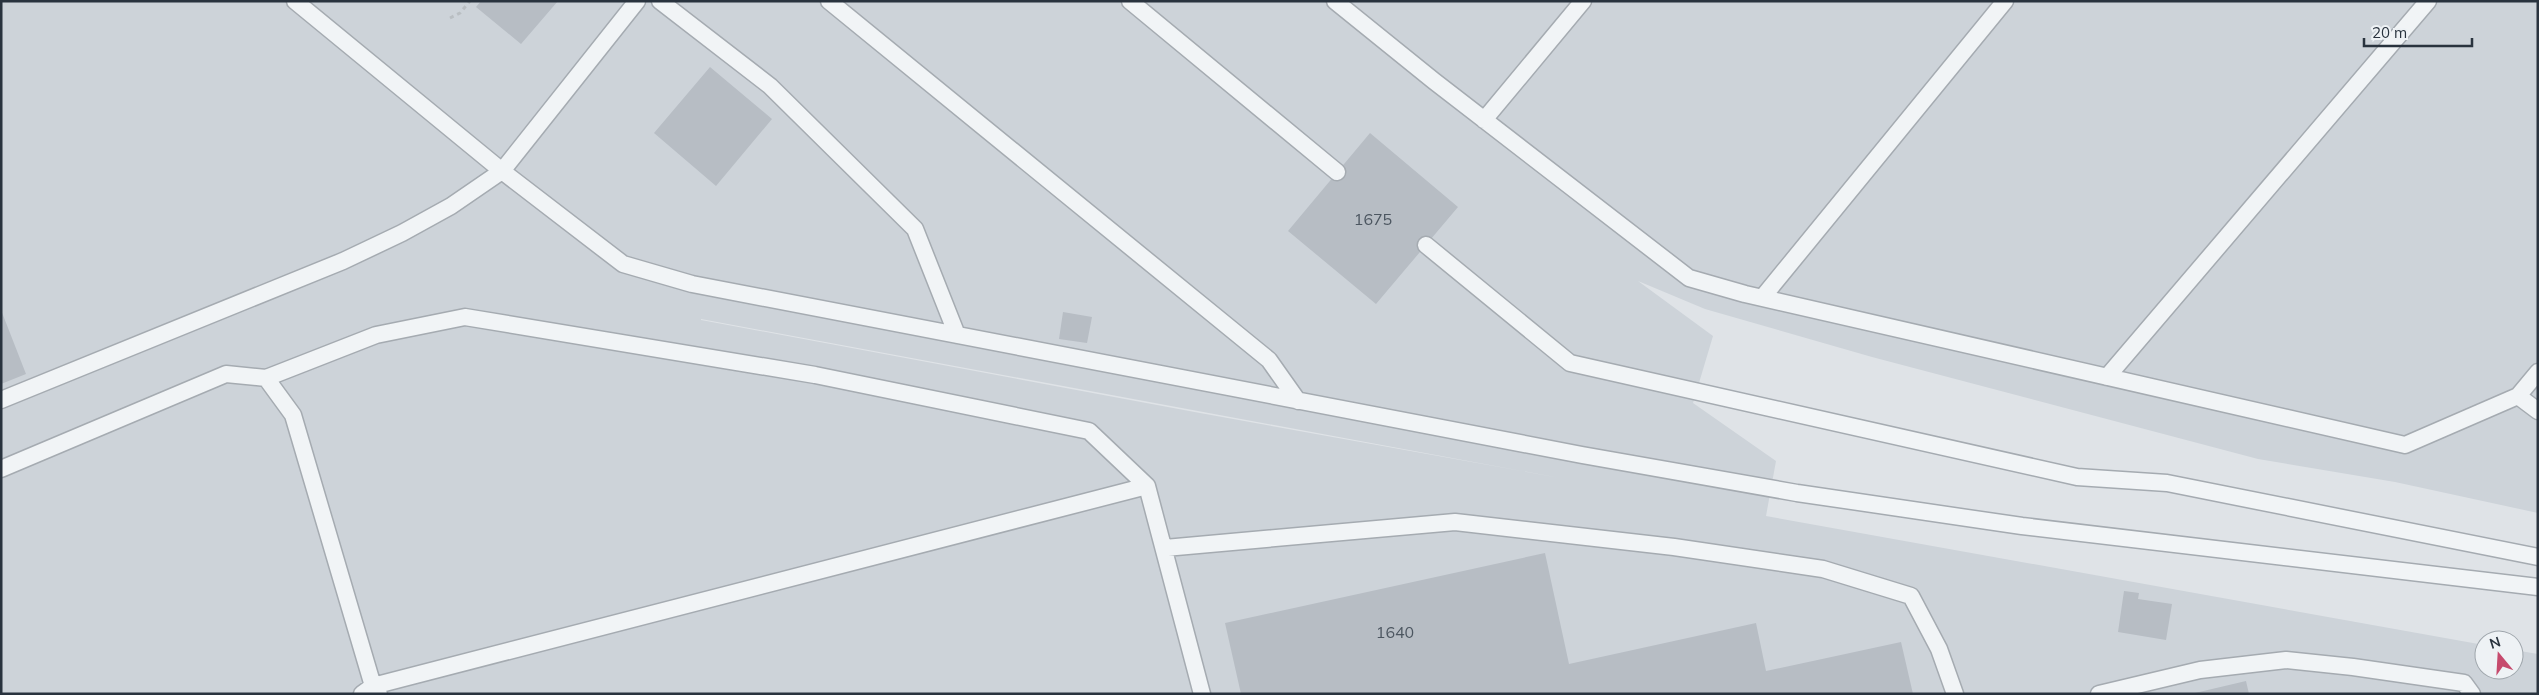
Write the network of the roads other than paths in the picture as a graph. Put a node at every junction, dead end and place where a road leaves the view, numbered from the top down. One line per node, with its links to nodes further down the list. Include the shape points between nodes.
1 (294, 1): 11 (lane)
2 (637, 1): 11 (lane)
3 (660, 1): 15 (lane, via 770,86 915,228)
4 (829, 1): 21 (lane, via 1269,360)
5 (1130, 1): 12 (lane)
6 (1335, 1): 10 (lane)
7 (1583, 1): 10 (lane)
8 (2004, 1): 14 (lane)
9 (2428, 1): 17 (lane)
10 (1484, 120): 14 (lane, via 1689,278)
11 (502, 170): 15 (lane, via 623,264 692,284); 20 (lane, via 451,206 343,261)
12 (1337, 172)
13 (1426, 245): 26 (lane, via 1570,363 2077,477 2167,483)
14 (1762, 298): 17 (lane)
15 (958, 335): 21 (lane)
16 (2538, 372): 19 (lane)
17 (2107, 377): 19 (lane, via 2405,445)
18 (266, 378): 23 (lane, via 226,374); 24 (lane, via 376,335 465,317 815,375 1089,431); 28 (lane, via 293,415)
19 (2518, 396): 22 (lane)
20 (1, 400)
21 (1298, 401): 27 (lane, via 1807,495 2022,526)
22 (2538, 411)
23 (1, 469)
24 (1148, 486): 25 (lane); 28 (lane)
25 (1165, 548): 29 (lane); 30 (lane, via 1455,522 1674,547 1824,569 1912,596 1939,649)
26 (2538, 557)
27 (2538, 587)
28 (372, 691)
29 (1202, 694)
30 (1955, 694)
31 (2099, 694): 32 (lane, via 2200,670 2286,660 2464,683)
32 (2472, 694)

